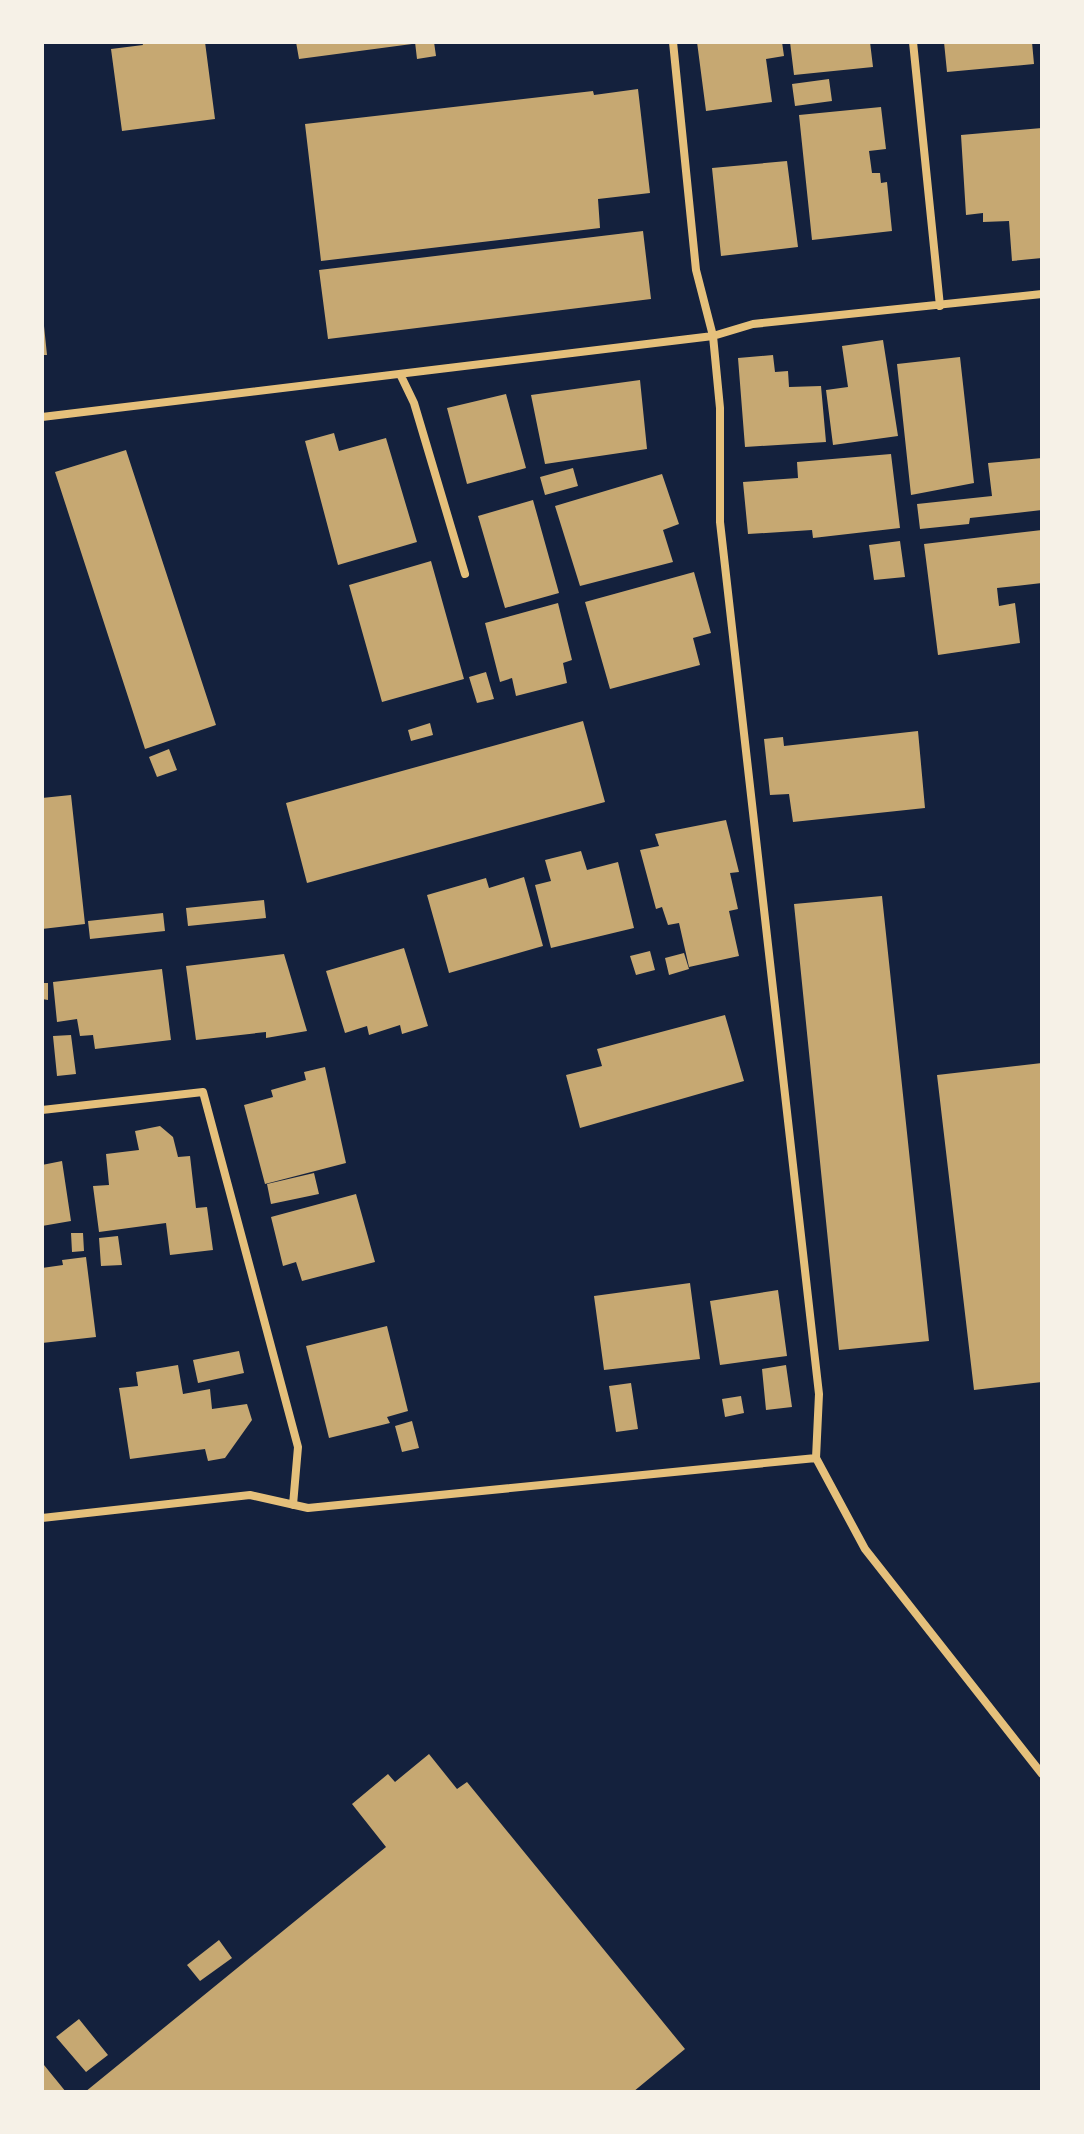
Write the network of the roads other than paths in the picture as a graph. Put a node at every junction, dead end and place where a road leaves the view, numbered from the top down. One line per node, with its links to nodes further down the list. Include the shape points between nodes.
1 (673, 42): 5 (street, via 696,270)
2 (913, 42): 4 (street)
3 (1042, 294): 4 (street)
4 (940, 306): 5 (street, via 753,324)
5 (713, 336): 6 (street); 10 (street, via 720,408 720,522 819,1394)
6 (401, 376): 7 (street); 8 (street, via 414,403)
7 (42, 417)
8 (465, 574)
9 (42, 1110): 11 (street, via 203,1092 298,1447)
10 (816, 1458): 11 (street, via 308,1508); 13 (street, via 865,1549)
11 (293, 1505): 12 (street, via 250,1495)
12 (42, 1518)
13 (1042, 1774)

